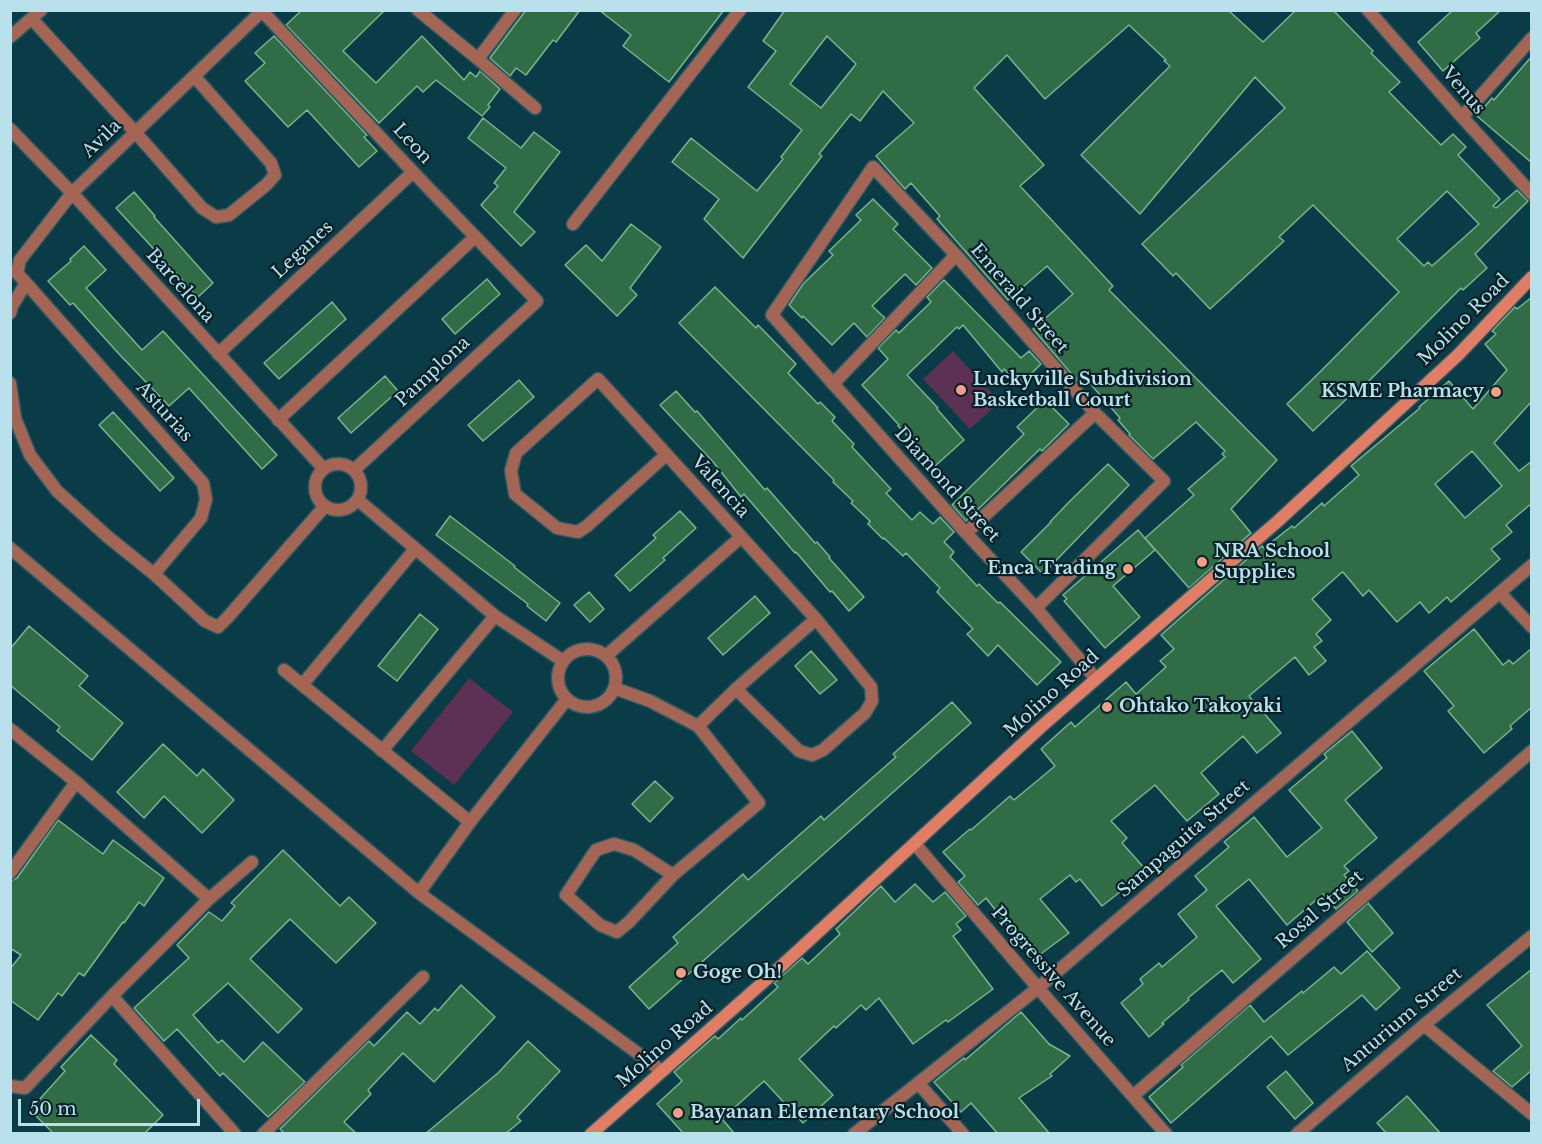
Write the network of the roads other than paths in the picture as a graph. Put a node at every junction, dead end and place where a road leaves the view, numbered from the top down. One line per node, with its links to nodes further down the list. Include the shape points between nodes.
1 (41, 10): 7 (street)
2 (418, 10): 10 (street)
3 (515, 10): 10 (street)
4 (740, 10): 19 (street)
5 (1368, 10): 13 (street, Venus)
6 (262, 11): 11 (street, Avila); 16 (street, Leon)
7 (32, 19): 8 (street); 15 (street)
8 (10, 37)
9 (1532, 38): 13 (street)
10 (478, 59): 12 (street)
11 (194, 76): 15 (street, Avila); 15 (street, via 272,162 275,175 266,185 229,215 216,217 202,208)
12 (535, 108)
13 (1462, 117): 18 (street, Venus)
14 (10, 129): 17 (street, Barcelona)
15 (135, 132): 17 (street, Avila)
16 (413, 172): 20 (street, Leon); 27 (street, Leganes)
17 (72, 193): 23 (street, Avila, via 20,260 17,273); 27 (street, Barcelona)
18 (1532, 194)
19 (573, 224)
20 (475, 237): 24 (street, Leon); 31 (street)
21 (956, 255): 26 (street, Emerald Street, via 873,167); 29 (street); 30 (street, Emerald Street)
22 (1532, 277): 51 (main road, Molino Road, via 1458,355 1367,440)
23 (26, 283): 25 (street); 42 (street, Asturias, via 203,483 206,499 201,518)
24 (537, 301): 34 (street, Pamplona)
25 (10, 313)
26 (772, 315): 29 (street, Diamond Street)
27 (218, 354): 31 (street, Barcelona)
28 (10, 383): 42 (street, via 15,418 30,455 57,491)
29 (833, 384): 37 (street, Diamond Street)
30 (1095, 413): 37 (street); 44 (street, Emerald Street, via 1164,481)
31 (278, 420): 33 (street, Barcelona)
32 (666, 455): 32 (street, Valencia, via 578,532 557,528 515,494 512,471 516,453 598,379); 38 (street, Valencia)
33 (323, 468): 34 (street, via 341,464); 36 (street, via 314,488)
34 (354, 470): 35 (street, via 361,484)
35 (358, 500): 36 (street, via 346,509 331,510); 40 (street)
36 (325, 506): 42 (street, via 218,627 205,621)
37 (966, 533): 44 (street, Diamond Street)
38 (741, 537): 46 (street, Valencia); 48 (street)
39 (10, 548): 66 (street)
40 (415, 549): 45 (street); 52 (street)
41 (1532, 565): 43 (street, Sampaguita Street)
42 (154, 574)
43 (1500, 593): 47 (street); 70 (street, Sampaguita Street)
44 (1036, 608): 51 (street, Diamond Street)
45 (495, 616): 49 (street); 58 (street)
46 (816, 619): 54 (street); 54 (street, Valencia, via 871,687 872,701 865,713 823,750 812,755 799,751)
47 (1532, 627)
48 (606, 656): 49 (street, via 598,651 579,650); 53 (street, via 615,671)
49 (563, 661): 55 (street, via 557,676)
50 (284, 670): 52 (street)
51 (1096, 679): 62 (main road, Molino Road)
52 (302, 685): 58 (street)
53 (614, 688): 55 (street, via 597,705 582,706); 56 (street)
54 (736, 688): 56 (street)
55 (567, 699): 61 (street)
56 (698, 726): 65 (street, via 759,803)
57 (10, 729): 60 (street)
58 (382, 751): 61 (street)
59 (1532, 751): 76 (street, Rosal Street)
60 (76, 782): 64 (street); 67 (street)
61 (470, 822): 66 (street)
62 (915, 844): 70 (street, Progressive Avenue); 73 (main road, Molino Road)
63 (252, 862): 67 (street)
64 (10, 873)
65 (673, 874): 65 (street, via 634,849 614,844 596,850 566,895 600,925 617,932)
66 (419, 893): 73 (street)
67 (209, 899): 71 (street)
68 (1532, 936): 72 (street, Anturium Street)
69 (423, 977): 79 (street)
70 (1038, 988): 74 (street, Sampaguita Street); 76 (street, Progressive Avenue)
71 (112, 996): 75 (street, via 25,1088); 78 (street)
72 (1424, 1025): 77 (street); 84 (street, Anturium Street)
73 (662, 1071): 80 (main road, Molino Road)
74 (918, 1083): 81 (street, Sampaguita Street); 82 (street)
75 (10, 1086)
76 (1133, 1096): 83 (street, Progressive Avenue)
77 (1532, 1114)
78 (233, 1133)
79 (263, 1134)
80 (591, 1134)
81 (854, 1134)
82 (963, 1134)
83 (1166, 1134)
84 (1298, 1134)

